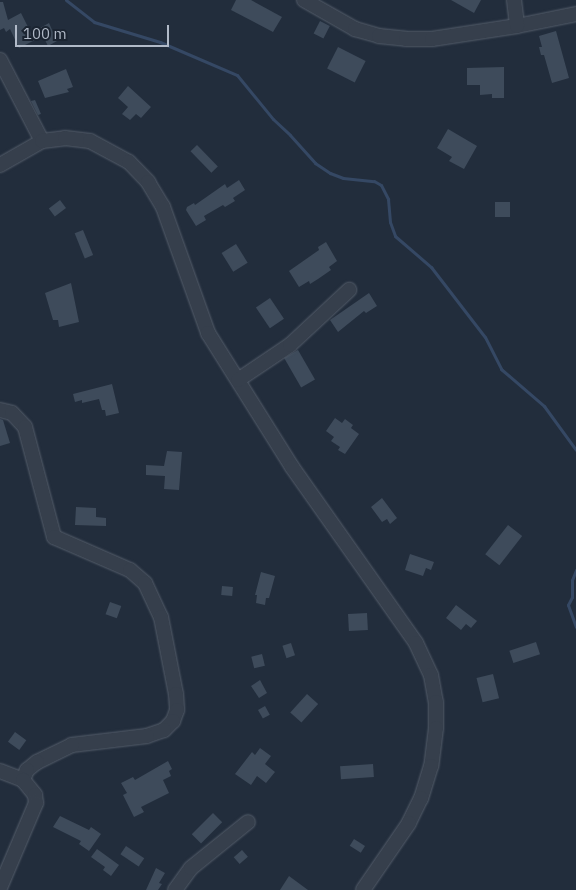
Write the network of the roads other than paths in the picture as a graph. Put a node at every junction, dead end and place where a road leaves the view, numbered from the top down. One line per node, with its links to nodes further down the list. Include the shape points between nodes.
1 (304, 0): 4 (street, via 355,29 379,36 432,39)
2 (514, 0): 4 (street)
3 (576, 14): 4 (street)
4 (517, 26)
5 (0, 60): 6 (street)
6 (42, 141): 7 (street); 9 (street, via 65,138 90,141 129,162 148,182 163,207 208,333)
7 (0, 165)
8 (349, 290): 9 (street, via 290,345)
9 (238, 380): 16 (street, via 292,467 416,643 431,675 436,728 421,798 409,823)
10 (0, 410): 12 (street, via 12,413 25,427 54,537 130,570 145,583 161,617 177,710 173,721 164,730 147,736 72,745 36,762 27,770)
11 (0, 770): 12 (street)
12 (23, 780): 14 (street, via 35,795 36,802)
13 (248, 822): 15 (street, via 191,868)
14 (0, 888)
15 (175, 890)
16 (363, 890)

